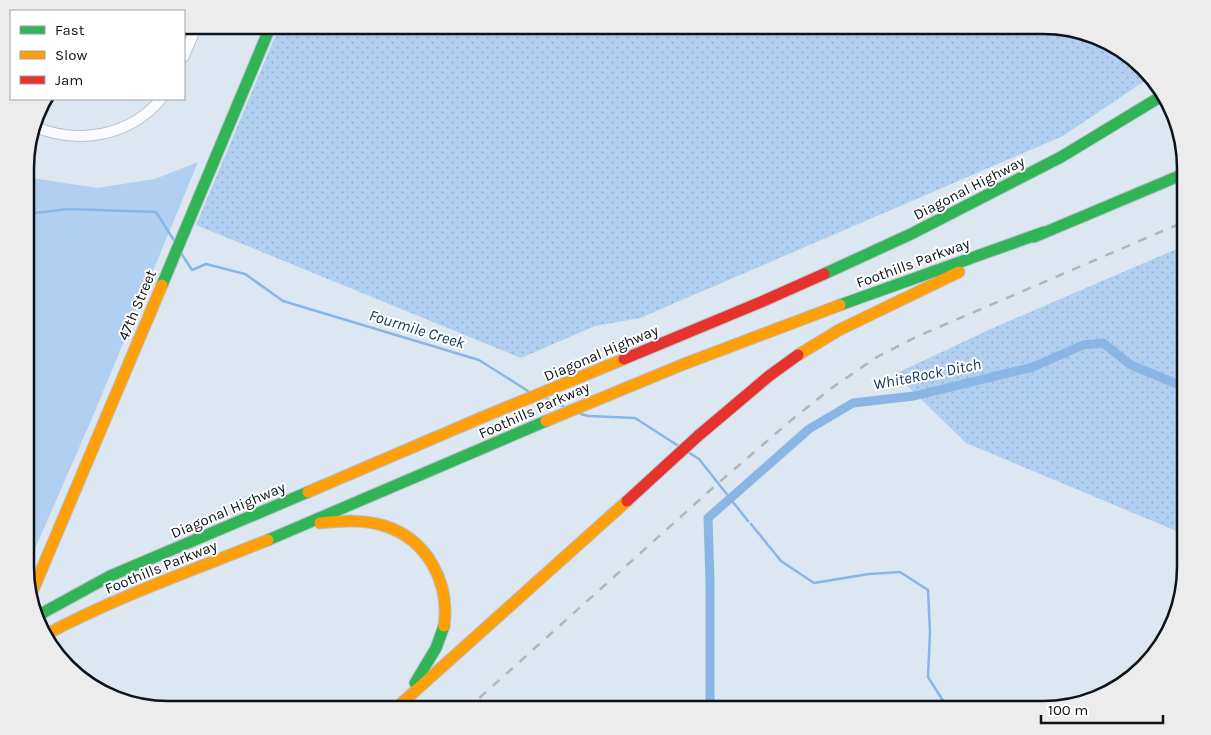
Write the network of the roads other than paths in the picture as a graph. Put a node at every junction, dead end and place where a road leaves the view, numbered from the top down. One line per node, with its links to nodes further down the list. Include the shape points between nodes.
1 (194, 34): 3 (street)
2 (267, 34): 10 (main road, 47th Street)
3 (185, 54)
4 (1158, 98): 11 (main road, Diagonal Highway, via 1061,157 911,234 761,302 110,576)
5 (160, 100): 6 (street, via 141,118 125,127 94,136 61,135)
6 (40, 128)
7 (1177, 177): 8 (main road)
8 (1044, 232): 9 (main road, Foothills Parkway, via 873,292 603,396); 13 (main road, via 848,325 769,376)
9 (302, 526): 12 (main road, Foothills Parkway, via 105,606); 13 (main road, via 350,521 384,526 414,542 435,567 445,598 444,626 436,648)
10 (35, 586)
11 (42, 613)
12 (51, 632)
13 (403, 701)

